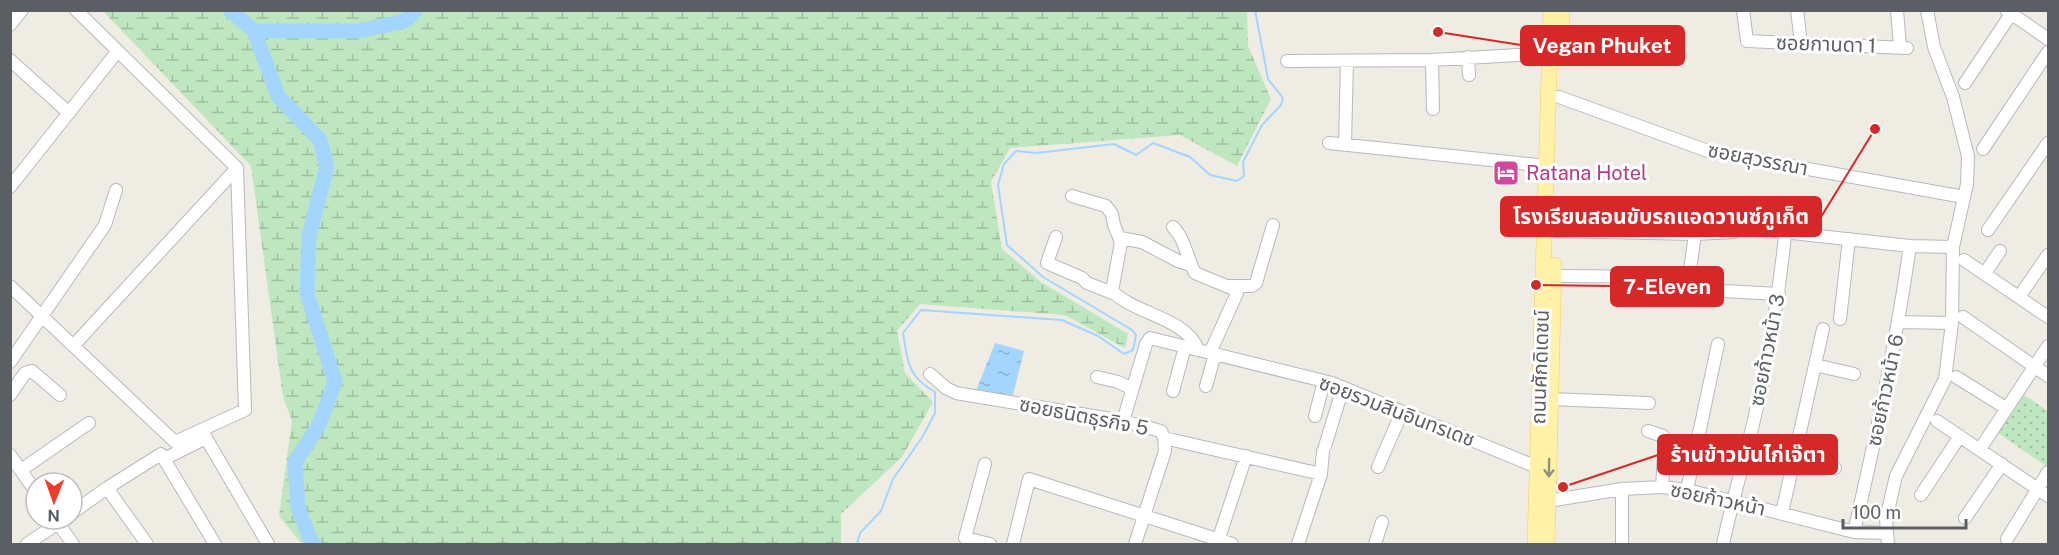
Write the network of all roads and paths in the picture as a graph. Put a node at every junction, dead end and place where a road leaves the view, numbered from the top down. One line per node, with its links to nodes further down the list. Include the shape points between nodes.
1 (21, 10): 10 (street)
2 (76, 10): 13 (street)
3 (1551, 10): 15 (main road, ถนนศักดิเดชน์)
4 (1562, 10): 23 (main road, ถนนศักดิเดชน์)
5 (1743, 10): 12 (street, ซอยกานดา 1, via 1747,41)
6 (1797, 10): 12 (street)
7 (1897, 10): 12 (street, ซอยกานดา 1, via 1903,47)
8 (1927, 10): 36 (street, via 1931,48 1953,97 1968,156)
9 (2009, 12): 11 (street); 22 (street)
10 (10, 25)
11 (2049, 39)
12 (1801, 43)
13 (117, 52): 25 (street); 32 (street)
14 (2049, 52): 30 (street)
15 (1550, 53): 16 (street); 26 (main road, ถนนศักดิเดชน์)
16 (1468, 57): 18 (street); 21 (street)
17 (10, 60): 25 (street)
18 (1432, 60): 20 (street); 24 (street)
19 (1287, 61): 20 (street)
20 (1347, 61): 29 (street)
21 (1469, 75)
22 (1965, 83)
23 (1559, 97): 26 (main road, ถนนศักดิเดชน์); 36 (street, ซอยสุวรรณา, via 1708,151)
24 (1433, 109)
25 (69, 114): 33 (street)
26 (1553, 129): 31 (main road, ถนนศักดิเดชน์); 41 (main road, ถนนศักดิเดชน์)
27 (1329, 142): 29 (street)
28 (2049, 143): 40 (street)
29 (1345, 145): 31 (street)
30 (1983, 148)
31 (1547, 166): 107 (main road, ถนนศักดิเดชน์)
32 (237, 168): 69 (street); 69 (street, via 245,410 175,442)
33 (10, 187)
34 (116, 190): 61 (street, via 105,225)
35 (1072, 196): 45 (street, via 1106,206)
36 (1964, 198): 48 (street)
37 (1788, 203): 42 (street, ซอยก้าวหน้า 3)
38 (1273, 225): 56 (street, via 1256,283)
39 (1173, 226): 52 (street)
40 (1989, 230)
41 (1555, 231): 43 (street); 54 (main road, ถนนศักดิเดชน์)
42 (1786, 233): 43 (street, via 1738,226 1734,232); 46 (street); 59 (street, ซอยก้าวหน้า 3)
43 (1695, 234): 54 (street, via 1689,277)
44 (1056, 237): 58 (street, via 1047,263)
45 (1120, 238): 52 (street, via 1142,242); 58 (street, via 1112,286)
46 (1849, 239): 47 (street); 64 (street)
47 (1910, 246): 48 (street); 65 (street, ซอยก้าวหน้า 6)
48 (1953, 247): 66 (street)
49 (2000, 251): 53 (street)
50 (2049, 255): 60 (street)
51 (1964, 260): 53 (street)
52 (1191, 265): 56 (street, via 1195,273)
53 (1985, 273): 60 (street)
54 (1554, 276): 88 (main road, ถนนศักดิเดชน์)
55 (10, 286): 61 (street)
56 (1227, 286): 72 (street, via 1236,290 1237,296)
57 (1723, 291): 59 (street)
58 (1115, 294): 72 (street, via 1129,305 1172,324)
59 (1779, 294): 121 (street, ซอยก้าวหน้า 3, via 1754,420)
60 (2019, 297): 63 (street)
61 (43, 316): 69 (street); 73 (street)
62 (1963, 317): 75 (street)
63 (2049, 317)
64 (1840, 319)
65 (1899, 322): 66 (street); 129 (street, ซอยก้าวหน้า 6)
66 (1952, 323): 130 (street, via 1945,379 1896,476 1886,519)
67 (1823, 329): 74 (street)
68 (1718, 344): 117 (street)
69 (74, 345)
70 (2049, 346): 75 (street)
71 (1185, 347): 72 (street, ซอยรวมสินอินทรเดช); 84 (street); 85 (street, ซอยรวมสินอินทรเดช, via 1150,338)
72 (1208, 352): 81 (street, ซอยรวมสินอินทรเดช); 82 (street)
73 (10, 362)
74 (1815, 365): 77 (street); 102 (street)
75 (2035, 367): 78 (street); 90 (street)
76 (930, 374): 93 (street, ซอยธนิตธุรกิจ 5, via 956,393)
77 (1854, 374)
78 (2049, 376)
79 (1097, 377): 85 (street, via 1121,383 1131,388)
80 (1956, 377): 90 (street)
81 (1324, 381): 83 (street, ซอยรวมสินอินทรเดช); 92 (street)
82 (1206, 386)
83 (1343, 388): 91 (street, ซอยรวมสินอินทรเดช); 112 (street, via 1324,448)
84 (1173, 391)
85 (1131, 393): 93 (street)
86 (10, 395): 87 (street, via 30,371)
87 (60, 395)
88 (1550, 399): 89 (street); 120 (main road, ถนนศักดิเดชน์, one-way to 120)
89 (1649, 403)
90 (2006, 408): 99 (street)
91 (1402, 412): 106 (street); 107 (street, ซอยรวมสินอินทรเดช)
92 (1315, 416)
93 (1123, 421): 98 (street, ซอยธนิตธุรกิจ 5, via 1161,431)
94 (1937, 421): 97 (street)
95 (89, 423): 109 (street)
96 (1648, 431): 114 (street, via 1663,436 1665,441)
97 (1960, 436): 99 (street); 118 (street)
98 (1164, 438): 101 (street); 124 (street, ซอยธนิตธุรกิจ 5, via 1165,451)
99 (1980, 449): 105 (street)
100 (10, 455): 109 (street)
101 (1246, 456): 112 (street); 132 (street)
102 (1795, 458): 108 (street); 123 (street)
103 (164, 459): 113 (street, via 161,454); 136 (street); 137 (street, via 206,438)
104 (986, 464): 138 (street, via 965,538)
105 (2002, 464): 116 (street); 125 (street)
106 (1378, 467)
107 (1537, 467): 144 (main road, ถนนศักดิเดชน์)
108 (1835, 468)
109 (21, 470): 111 (street)
110 (2049, 472): 116 (street)
111 (24, 474)
112 (1321, 474): 142 (street)
113 (107, 488): 122 (street); 135 (street)
114 (1662, 488): 115 (street, ซอยก้าวหน้า); 117 (street, ซอยก้าวหน้า)
115 (1622, 489): 120 (street, ซอยก้าวหน้า); 146 (street)
116 (2037, 489): 119 (street); 131 (street)
117 (1687, 490): 121 (street, ซอยก้าวหน้า)
118 (1921, 495)
119 (2049, 496)
120 (1548, 501): 145 (main road, ถนนศักดิเดชน์)
121 (1732, 501): 123 (street, ซอยก้าวหน้า); 147 (street, ซอยก้าวหน้า 3)
122 (84, 504)
123 (1782, 513): 129 (street, ซอยก้าวหน้า)
124 (1144, 516): 132 (street); 139 (street, via 1029,479); 140 (street, ซอยธนิตธุรกิจ 5)
125 (1965, 518)
126 (1382, 522): 143 (street)
127 (44, 531): 133 (street)
128 (65, 531): 134 (street)
129 (1854, 532): 130 (street, ซอยก้าวหน้า)
130 (1887, 539)
131 (2007, 539)
132 (1218, 542): 141 (street)
133 (27, 544)
134 (73, 544)
135 (147, 544)
136 (216, 544)
137 (268, 544)
138 (990, 544)
139 (1013, 544)
140 (1135, 544)
141 (1233, 544)
142 (1298, 544)
143 (1375, 544)
144 (1535, 544)
145 (1548, 544)
146 (1622, 544)
147 (1723, 544)

